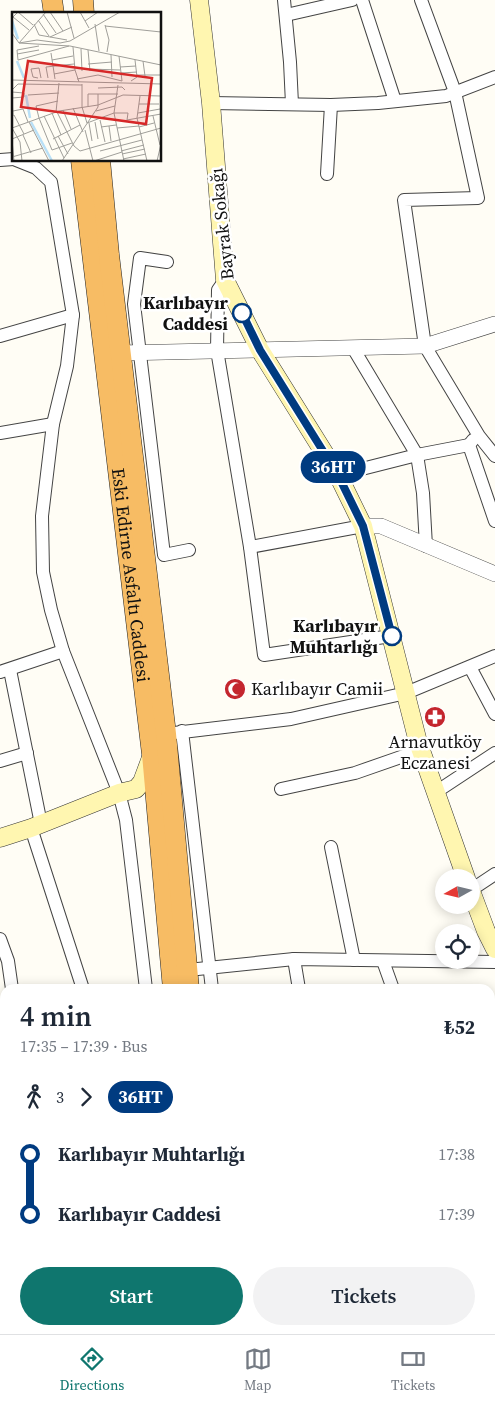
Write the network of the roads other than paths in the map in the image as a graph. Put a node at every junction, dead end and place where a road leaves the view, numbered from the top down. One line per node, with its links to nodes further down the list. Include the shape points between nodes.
1 (199, 0): 10 (main road, Bayrak Sokağı)
2 (284, 0): 6 (street)
3 (352, 0): 6 (street)
4 (362, 0): 9 (street)
5 (421, 0): 8 (street)
6 (286, 15): 11 (street)
7 (495, 77): 8 (street)
8 (455, 92): 9 (street, via 446,96); 22 (street, via 478,198 404,200)
9 (395, 101): 12 (street)
10 (211, 103): 11 (street); 18 (main road, Bayrak Sokağı)
11 (292, 104): 12 (street)
12 (331, 105): 16 (street)
13 (18, 161): 19 (street, via 36,168 52,182)
14 (81, 161): 51 (highway, Eski Edirne Asfaltı Caddesi)
15 (100, 161): 26 (highway, Eski Edirne Asfaltı Caddesi)
16 (327, 174)
17 (167, 262): 26 (street, Eski Edirne Asfaltı Caddesi, via 140,258)
18 (225, 280): 24 (street, via 218,290); 25 (main road, Bayrak Sokağı)
19 (73, 315): 21 (street); 27 (street, via 67,366)
20 (495, 324): 22 (street)
21 (0, 336)
22 (425, 346): 23 (street); 29 (street)
23 (353, 348): 25 (street); 31 (street)
24 (217, 350): 25 (street); 26 (street); 37 (street)
25 (260, 350): 33 (main road, Bayrak Sokağı)
26 (131, 353): 38 (street, Eski Edirne Asfaltı Caddesi, via 164,555); 47 (highway, Eski Edirne Asfaltı Caddesi)
27 (53, 424): 28 (street); 41 (street, via 42,516 43,572)
28 (0, 433)
29 (479, 436): 30 (street); 32 (street)
30 (468, 444): 31 (street); 34 (street)
31 (416, 455): 33 (street); 36 (street, via 423,493)
32 (495, 456)
33 (338, 475): 35 (main road, Bayrak Sokağı)
34 (495, 521)
35 (363, 526): 36 (street, via 382,526); 37 (street); 40 (main road, Bayrak Sokağı)
36 (426, 546): 39 (street)
37 (250, 547): 40 (street, via 264,654)
38 (189, 550)
39 (495, 574)
40 (392, 636): 45 (main road, Bayrak Sokağı)
41 (63, 651): 44 (street); 56 (street)
42 (495, 656): 43 (street)
43 (470, 667): 45 (street); 46 (street)
44 (5, 671): 49 (street)
45 (406, 693): 47 (street, via 291,719); 48 (main road, Bayrak Sokağı)
46 (495, 714)
47 (174, 733): 72 (street, Eski Edirne Asfaltı Caddesi); 73 (highway, Eski Edirne Asfaltı Caddesi)
48 (421, 750): 54 (street, via 355,772); 55 (main road, Bayrak Sokağı)
49 (27, 753): 52 (street); 58 (street)
50 (495, 753): 55 (street)
51 (152, 754): 53 (main road, via 142,782); 57 (highway, Eski Edirne Asfaltı Caddesi)
52 (0, 761)
53 (136, 789): 56 (main road); 57 (main road)
54 (281, 789)
55 (436, 792): 61 (main road, Bayrak Sokağı)
56 (119, 793): 58 (main road); 76 (street, via 126,820)
57 (157, 813): 77 (highway, Eski Edirne Asfaltı Caddesi)
58 (36, 826): 59 (main road); 75 (street)
59 (0, 838)
60 (330, 847): 68 (street)
61 (463, 869)
62 (495, 874): 63 (street)
63 (480, 884)
64 (480, 914): 66 (main road)
65 (0, 939): 70 (street)
66 (495, 949)
67 (294, 959): 68 (street); 72 (street); 79 (street)
68 (354, 960): 69 (street)
69 (383, 961): 71 (street); 80 (street)
70 (4, 962): 74 (street)
71 (495, 962)
72 (210, 968): 73 (street); 78 (street, Eski Edirne Asfaltı Caddesi)
73 (189, 979)
74 (11, 984)
75 (81, 984)
76 (145, 984)
77 (173, 984)
78 (212, 984)
79 (298, 984)
80 (391, 984)

